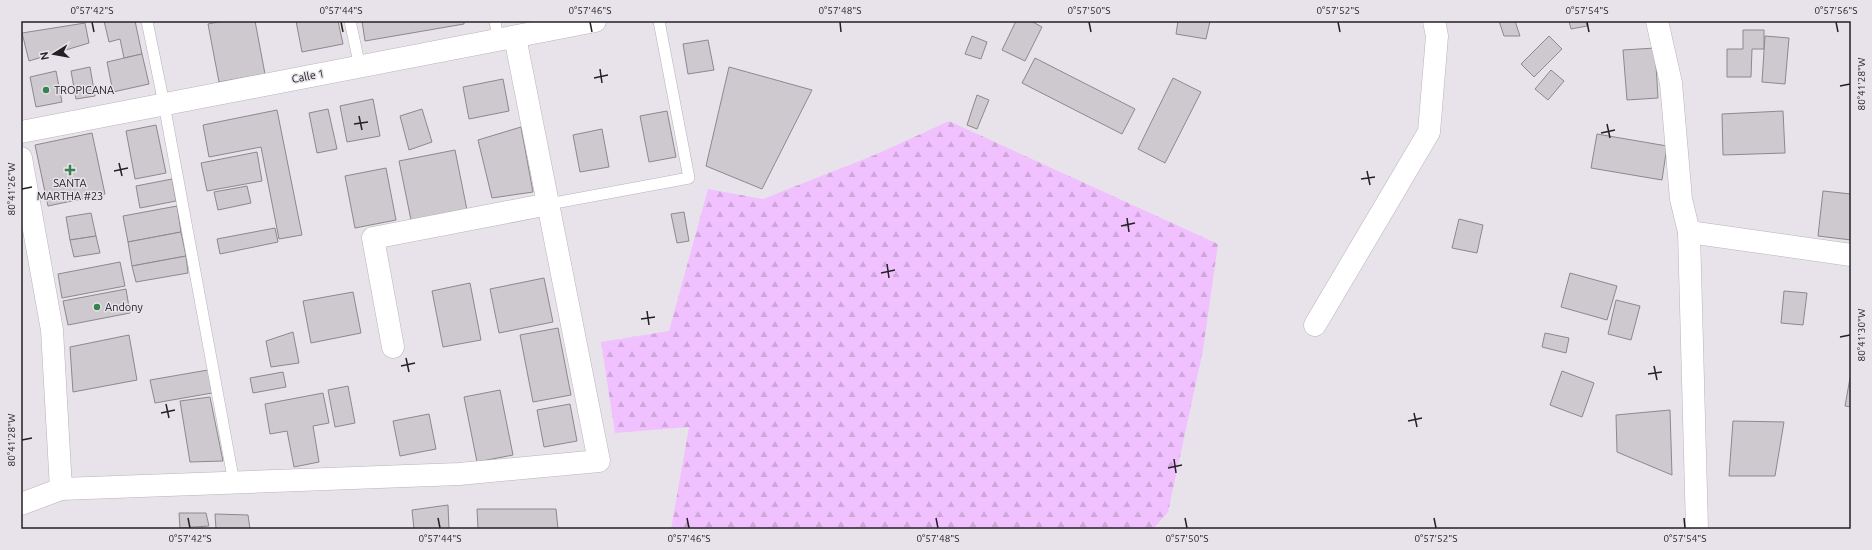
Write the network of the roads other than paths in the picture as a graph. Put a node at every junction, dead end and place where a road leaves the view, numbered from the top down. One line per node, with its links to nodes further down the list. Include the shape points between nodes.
1 (147, 21): 9 (lane)
2 (350, 21): 8 (lane)
3 (595, 21): 7 (street, Calle 1)
4 (659, 21): 12 (lane, via 689,178)
5 (1434, 21): 15 (street, via 1437,36 1429,132)
6 (1657, 21): 13 (street, via 1671,83 1681,199)
7 (503, 33): 8 (street, Calle 1); 12 (street)
8 (360, 66): 9 (street, Calle 1)
9 (164, 104): 10 (street, Calle 1); 17 (lane)
10 (21, 132)
11 (21, 158): 18 (street, via 52,330)
12 (549, 204): 16 (street, via 373,238); 17 (street, via 599,461 460,474)
13 (1689, 232): 14 (street); 20 (street)
14 (1851, 255)
15 (1315, 325)
16 (393, 347)
17 (234, 483): 18 (street)
18 (61, 489): 19 (street)
19 (21, 504)
20 (1697, 529)

